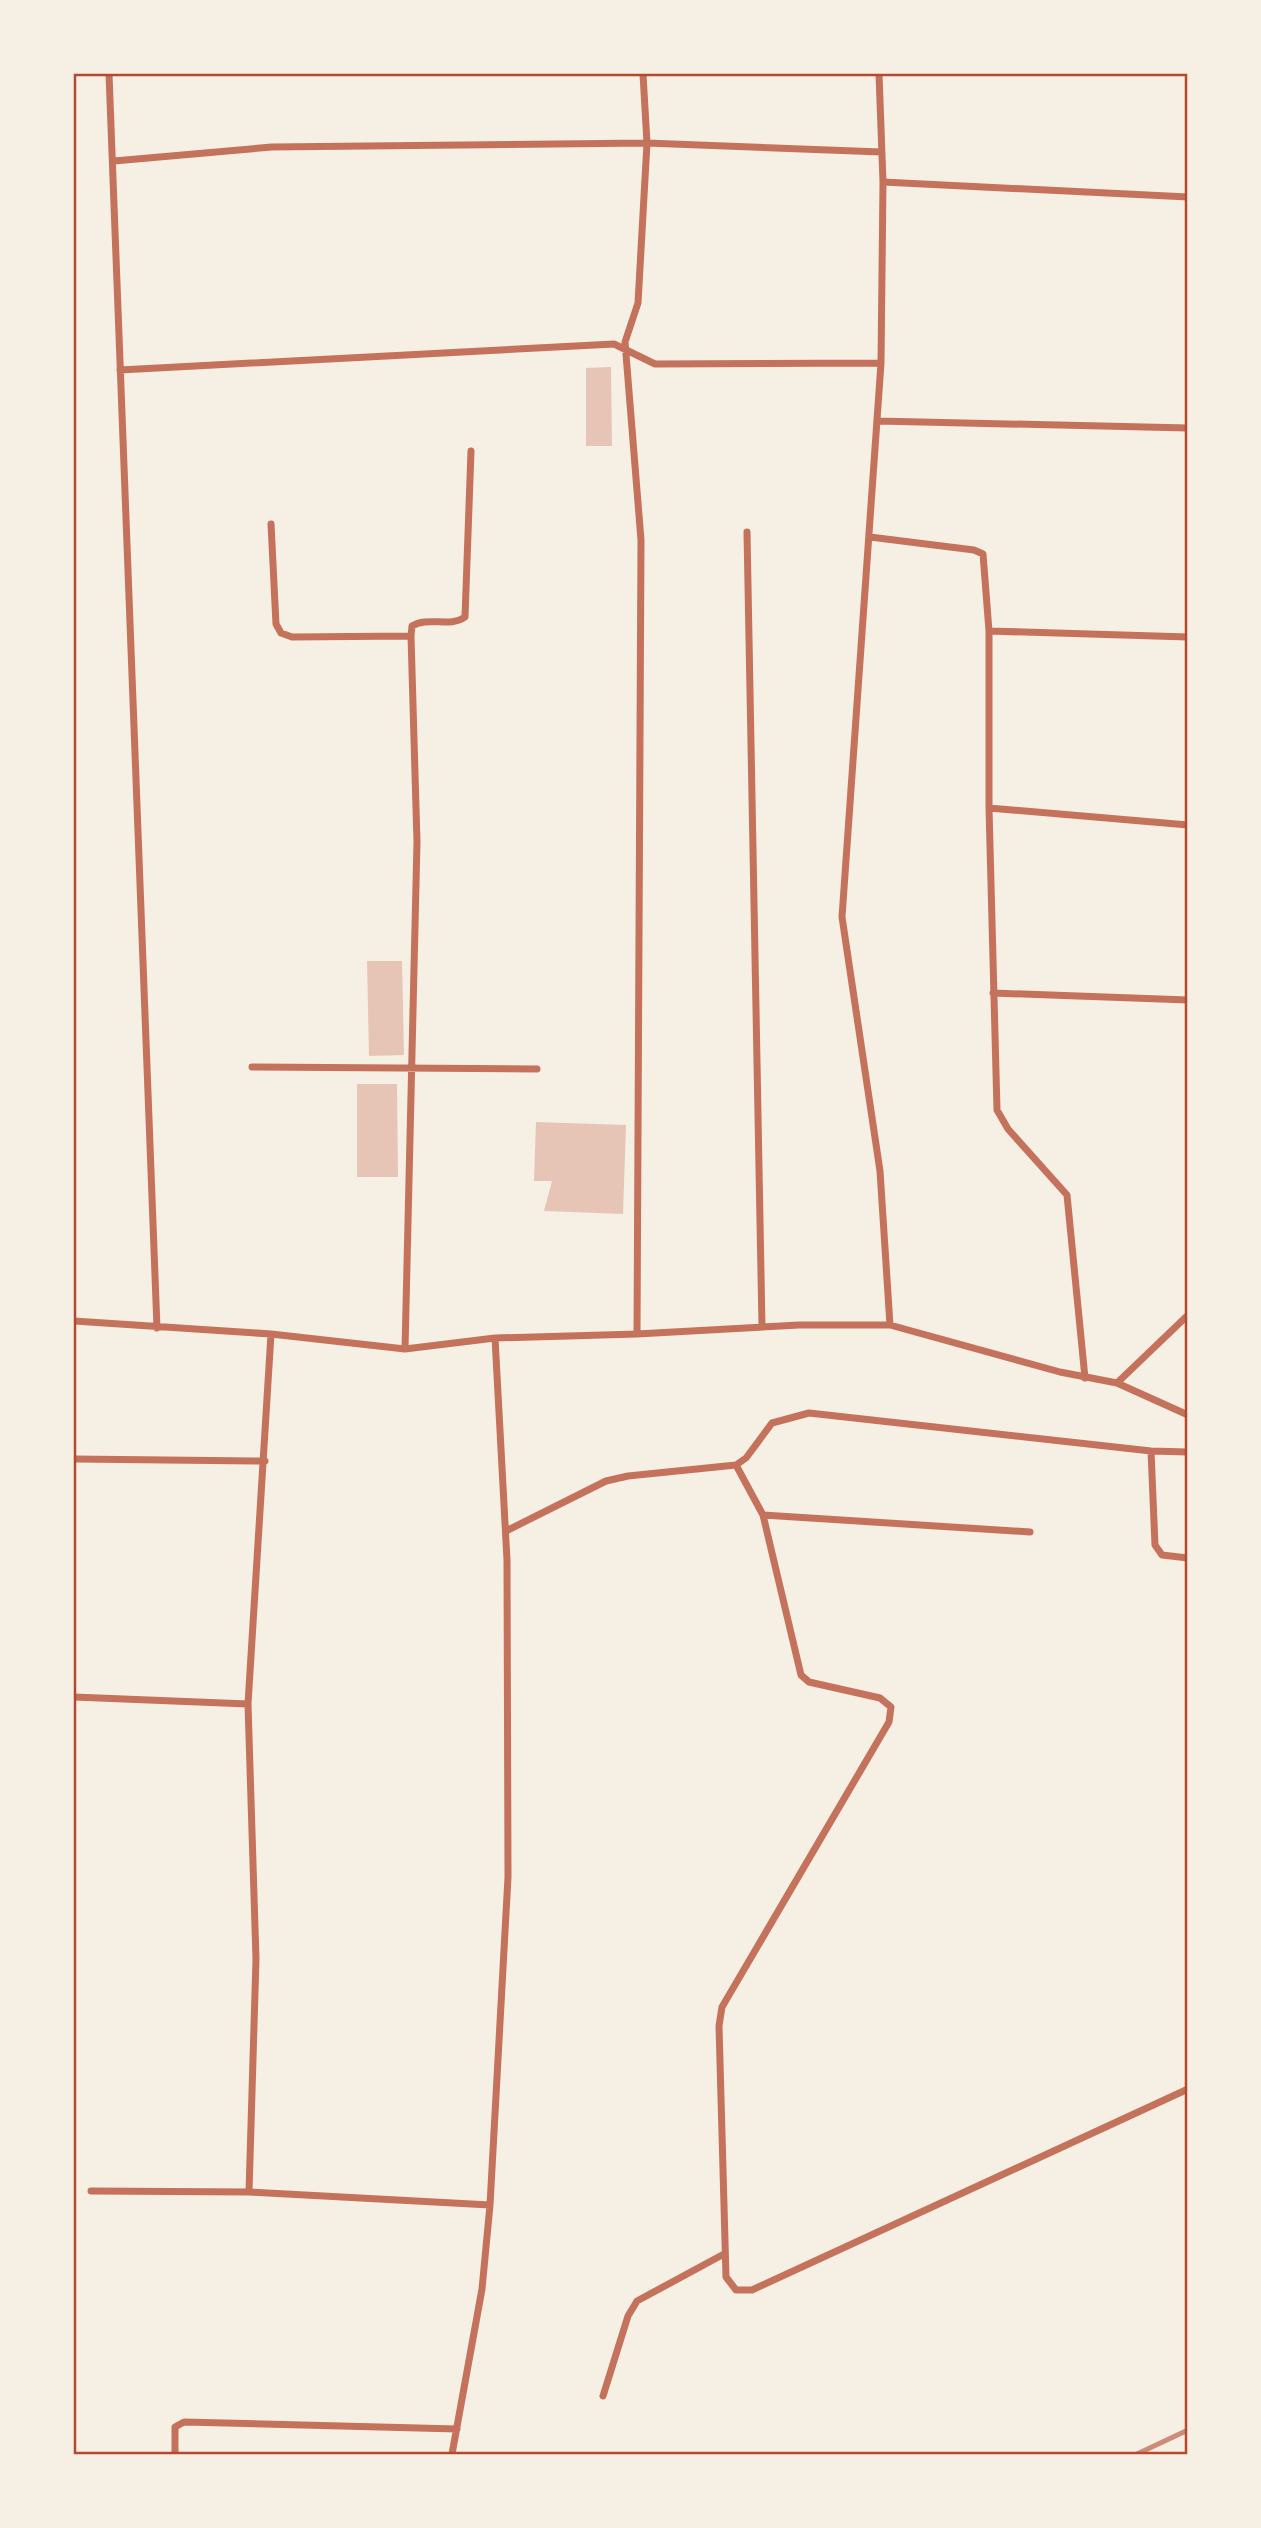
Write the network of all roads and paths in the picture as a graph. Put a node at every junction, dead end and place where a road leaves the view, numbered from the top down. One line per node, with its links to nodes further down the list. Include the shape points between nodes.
1 (109, 74): 6 (street)
2 (643, 74): 4 (street)
3 (879, 74): 5 (street)
4 (647, 143): 5 (street); 6 (street, via 272,147); 9 (street, via 638,303)
5 (881, 152): 7 (street)
6 (114, 161): 11 (street)
7 (883, 182): 8 (street); 10 (street)
8 (1188, 197)
9 (626, 348): 10 (street, via 655,363); 11 (street, via 614,344); 34 (street, via 641,540)
10 (881, 363): 12 (street)
11 (120, 370): 32 (street)
12 (878, 421): 13 (street); 17 (street)
13 (1188, 428)
14 (471, 451): 19 (street, via 465,617 419,622 412,626)
15 (271, 524): 19 (street, via 276,624 281,633 292,637)
16 (747, 532): 31 (street)
17 (870, 537): 18 (street, via 983,554); 30 (street, via 842,917 880,1171)
18 (989, 631): 20 (street); 21 (street)
19 (411, 636): 27 (street, via 417,842)
20 (1188, 636)
21 (989, 808): 22 (street); 23 (street)
22 (1188, 825)
23 (993, 993): 24 (street); 37 (street, via 997,1110 1008,1129 1063,1188 1071,1209)
24 (1188, 1000)
25 (252, 1067): 27 (street)
26 (537, 1069): 27 (street)
27 (411, 1070): 36 (street)
28 (1188, 1315): 38 (street)
29 (74, 1321): 32 (street)
30 (890, 1325): 31 (street); 37 (street)
31 (762, 1327): 34 (street)
32 (157, 1328): 33 (street)
33 (271, 1334): 36 (street); 43 (street)
34 (638, 1334): 35 (street)
35 (495, 1338): 36 (street); 46 (street)
36 (405, 1349)
37 (1085, 1378): 38 (street)
38 (1117, 1383): 39 (street)
39 (1188, 1415)
40 (1152, 1451): 41 (street); 44 (street, via 809,1413 772,1423); 48 (street, via 1155,1545 1162,1555)
41 (1188, 1452)
42 (74, 1459): 43 (street)
43 (265, 1461): 50 (street)
44 (736, 1465): 45 (street); 46 (street, via 606,1481)
45 (763, 1515): 47 (street); 55 (street, via 801,1675 809,1682 880,1698 891,1706 888,1721 722,2007)
46 (506, 1531): 54 (street, via 508,1877)
47 (1030, 1532)
48 (1188, 1558)
49 (74, 1697): 50 (street)
50 (248, 1704): 53 (street, via 256,1959)
51 (1188, 2089): 55 (street, via 752,2290 736,2290 726,2277)
52 (91, 2191): 53 (street)
53 (249, 2192): 54 (street)
54 (490, 2205): 57 (street, via 477,2326)
55 (724, 2254): 56 (street, via 637,2301)
56 (603, 2396)
57 (457, 2429): 58 (street, via 184,2421 174,2427); 59 (street)
58 (175, 2455)
59 (452, 2455)

